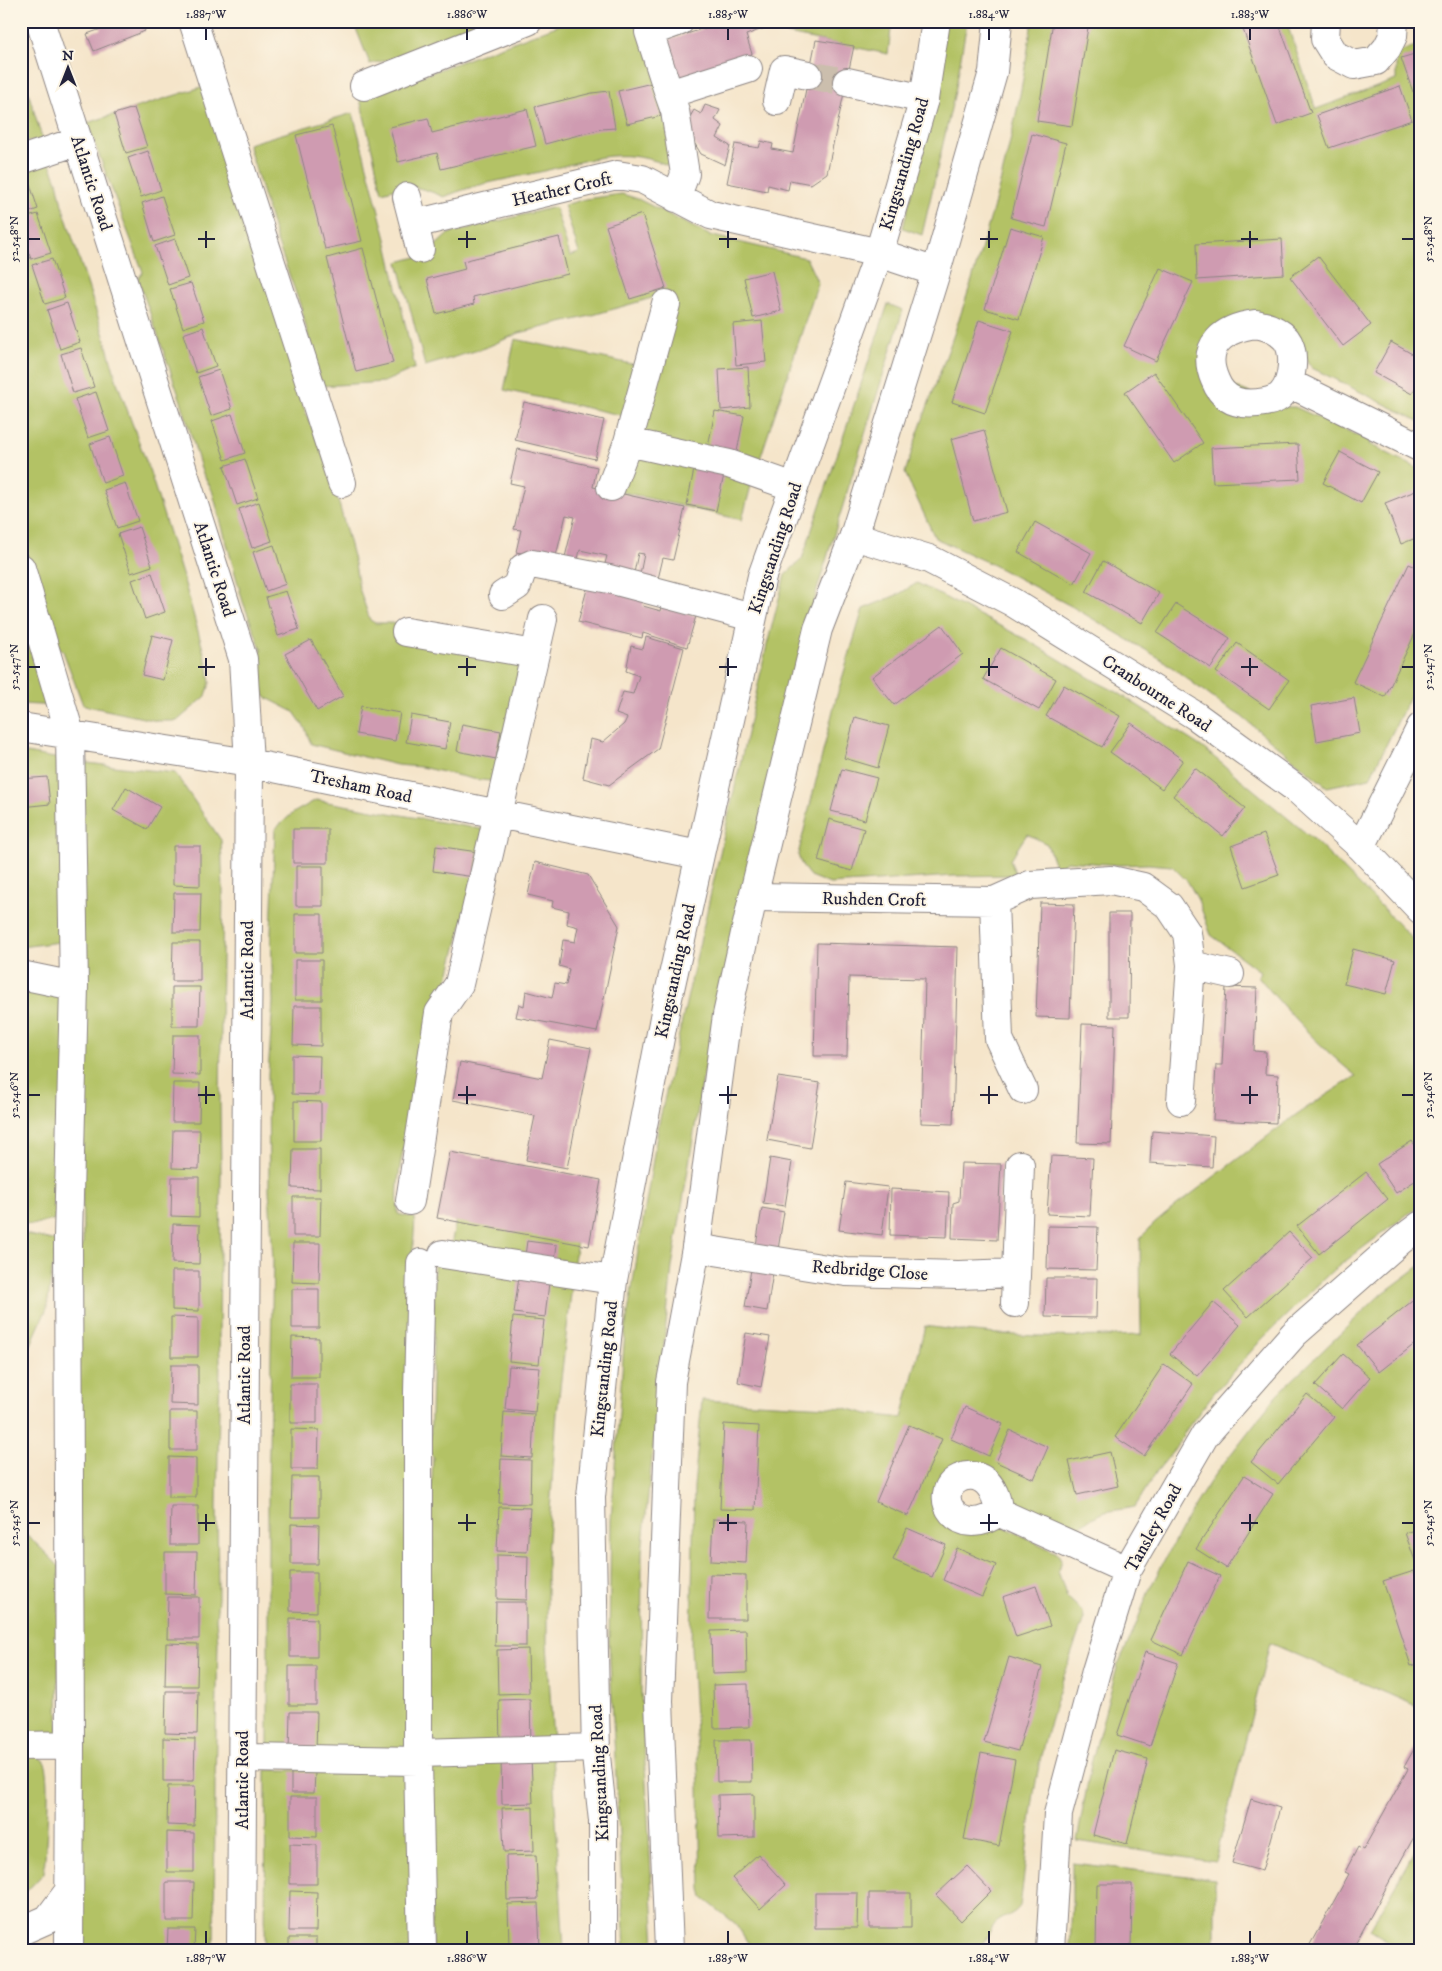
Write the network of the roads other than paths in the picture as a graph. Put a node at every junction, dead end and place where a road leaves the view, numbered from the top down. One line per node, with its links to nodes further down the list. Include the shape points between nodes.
1 (40, 21): 16 (street, Atlantic Road)
2 (193, 21): 26 (street)
3 (528, 21): 12 (street)
4 (680, 21): 13 (street, via 649,32)
5 (936, 21): 14 (street, Kingstanding Road)
6 (998, 21): 21 (street, via 993,72)
7 (1326, 21): 8 (street, via 1325,39 1335,55 1354,65 1376,61 1393,36)
8 (1394, 21)
9 (748, 69): 13 (street)
10 (808, 75): 15 (street, via 784,70)
11 (847, 82): 14 (street)
12 (364, 86)
13 (669, 94): 19 (street, via 685,174)
14 (924, 100): 20 (street, Kingstanding Road)
15 (777, 101)
16 (78, 141): 17 (street); 39 (street, Atlantic Road, via 243,659)
17 (21, 160)
18 (407, 197): 19 (street, Heather Croft, via 417,236 617,175 642,179)
19 (676, 198): 20 (street, Heather Croft, via 711,215)
20 (879, 254): 21 (street, Heather Croft); 28 (street, Kingstanding Road)
21 (936, 272): 29 (street)
22 (666, 304): 24 (street)
23 (1289, 383): 25 (street)
24 (628, 442): 27 (street); 28 (street, via 728,464)
25 (1421, 448)
26 (342, 483)
27 (611, 487)
28 (794, 487): 32 (street, Kingstanding Road, via 762,576)
29 (854, 536): 41 (street, Cranbourne Road, via 929,559 1012,602 1196,716 1298,790); 43 (street, via 818,630)
30 (21, 568): 38 (street)
31 (503, 595): 32 (street, via 517,586 523,568 532,564 609,579)
32 (752, 617): 42 (street, Kingstanding Road)
33 (543, 619): 35 (street)
34 (406, 632): 35 (street)
35 (535, 654): 40 (street)
36 (21, 727): 38 (street, Tresham Road)
37 (1421, 727): 41 (street)
38 (70, 734): 39 (street, Tresham Road); 49 (street)
39 (249, 763): 40 (street, Tresham Road); 65 (street, Atlantic Road)
40 (498, 814): 42 (street, Tresham Road); 53 (street, via 459,984 439,1013)
41 (1362, 847): 45 (street, Cranbourne Road)
42 (699, 855): 57 (street, Kingstanding Road, via 666,1007)
43 (753, 897): 44 (street, Rushden Croft); 55 (street, via 727,1015)
44 (994, 901): 46 (street, Rushden Croft, via 1030,885 1111,880 1143,888 1169,906 1187,933); 50 (street, via 1000,1039)
45 (1421, 910)
46 (1191, 965): 47 (street); 51 (street, Rushden Croft)
47 (1230, 974)
48 (21, 975): 49 (street)
49 (74, 986): 61 (street, via 68,1238)
50 (1024, 1090)
51 (1181, 1101)
52 (1020, 1165): 56 (street)
53 (410, 1201)
54 (1421, 1225): 60 (street, Tansley Road, via 1294,1334 1205,1435)
55 (696, 1248): 56 (street, Redbridge Close, via 846,1272 958,1276); 72 (street, via 671,1382 659,1701)
56 (1015, 1273): 58 (street)
57 (614, 1280): 63 (street, Kingstanding Road, via 591,1497); 64 (street, via 432,1258 418,1393)
58 (1015, 1303)
59 (998, 1512): 60 (street)
60 (1127, 1570): 73 (street, Tansley Road, via 1058,1814)
61 (70, 1745): 62 (street); 66 (street)
62 (21, 1746)
63 (596, 1748): 64 (street); 71 (street, Kingstanding Road, via 603,1821)
64 (418, 1757): 65 (street); 70 (street)
65 (242, 1758): 69 (street, Atlantic Road)
66 (70, 1891): 67 (street, via 48,1919); 68 (street)
67 (21, 1931)
68 (69, 1950)
69 (241, 1950)
70 (422, 1950)
71 (603, 1950)
72 (670, 1950)
73 (1050, 1950)

